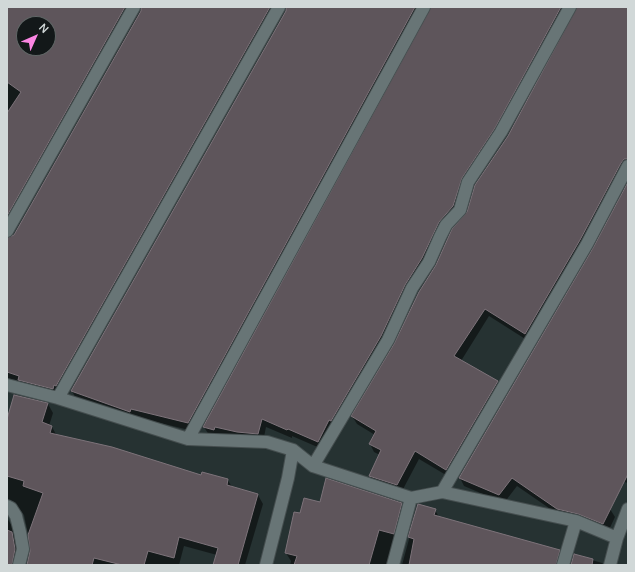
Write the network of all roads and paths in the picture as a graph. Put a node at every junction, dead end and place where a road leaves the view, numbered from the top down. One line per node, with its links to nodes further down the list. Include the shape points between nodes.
1 (134, 7): 6 (street)
2 (279, 7): 8 (street)
3 (424, 7): 9 (street)
4 (570, 7): 11 (street, via 501,132 468,182 460,210 446,225 388,340)
5 (628, 166): 12 (street, via 587,244)
6 (7, 231)
7 (7, 385): 8 (street)
8 (58, 398): 9 (street)
9 (188, 439): 10 (street, via 266,442)
10 (293, 450): 11 (street); 19 (street)
11 (313, 466): 13 (street)
12 (442, 492): 13 (street); 16 (street)
13 (411, 498): 20 (street)
14 (7, 506): 18 (street, via 16,516 20,532 23,549)
15 (628, 509): 17 (street)
16 (576, 521): 17 (street); 21 (street)
17 (617, 538): 22 (street)
18 (19, 565)
19 (266, 565)
20 (393, 565)
21 (562, 565)
22 (610, 565)

